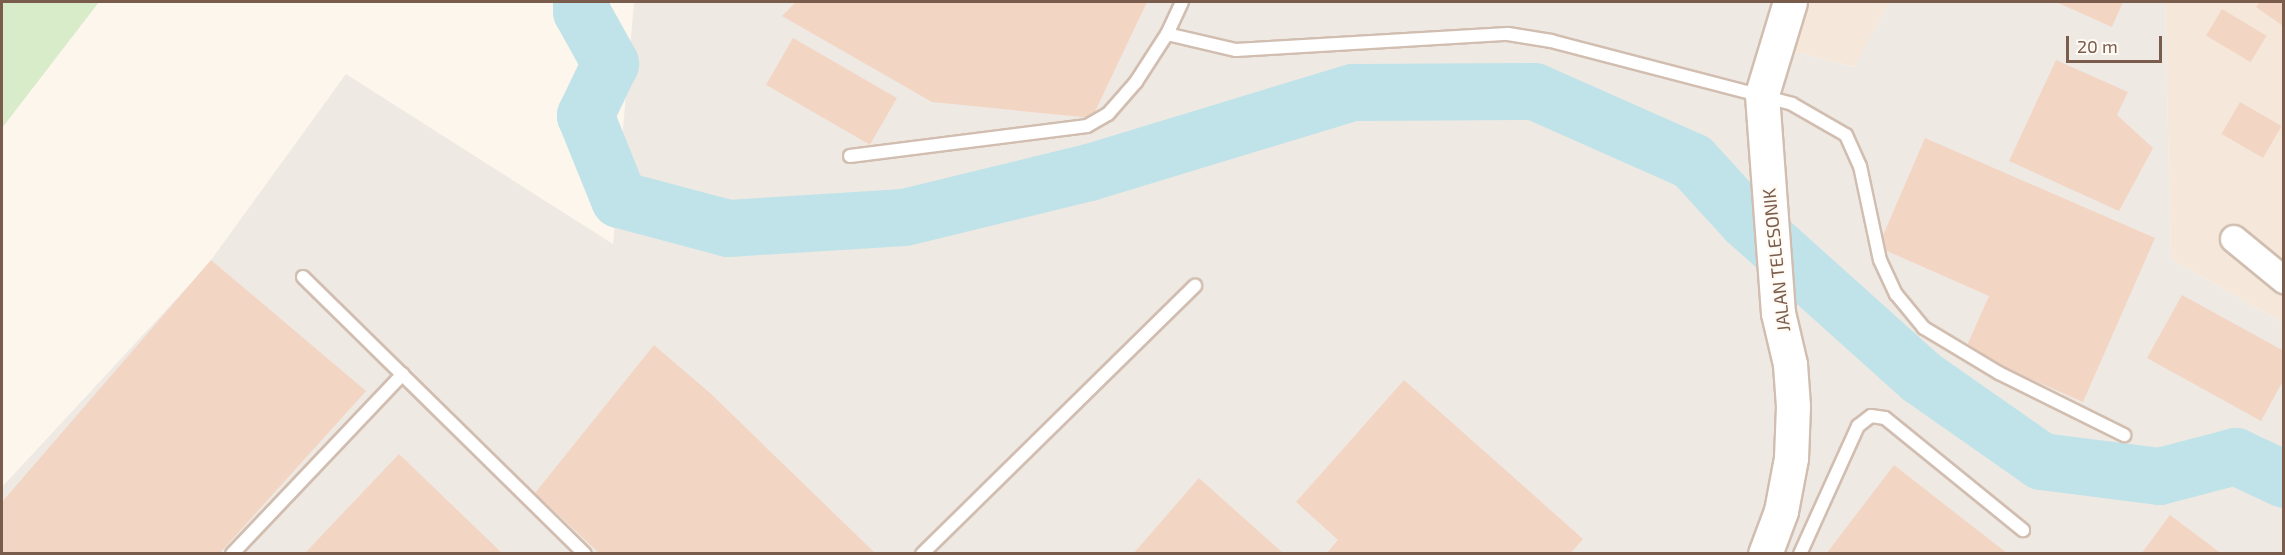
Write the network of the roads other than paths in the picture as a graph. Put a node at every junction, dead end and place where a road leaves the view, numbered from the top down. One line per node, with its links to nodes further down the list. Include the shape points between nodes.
1 (1182, 2): 3 (lane)
2 (1787, 3): 4 (street, JALAN TELESONIK)
3 (1167, 34): 4 (lane, via 1236,50 1508,34 1551,41); 5 (lane, via 1129,90 1108,114 1087,126)
4 (1762, 94): 11 (lane, via 1792,104 1846,135 1860,166 1880,260 1896,294 1924,328 1999,373); 16 (street, JALAN TELESONIK, via 1778,314 1790,364 1791,458 1781,511)
5 (850, 156)
6 (2234, 239): 8 (street)
7 (303, 277): 10 (lane)
8 (2283, 280)
9 (1195, 286): 15 (lane)
10 (403, 374): 13 (lane); 14 (lane)
11 (2124, 435)
12 (2023, 530): 17 (lane, via 1885,418 1871,416 1858,426)
13 (232, 554)
14 (585, 554)
15 (922, 554)
16 (1765, 554)
17 (1800, 554)

